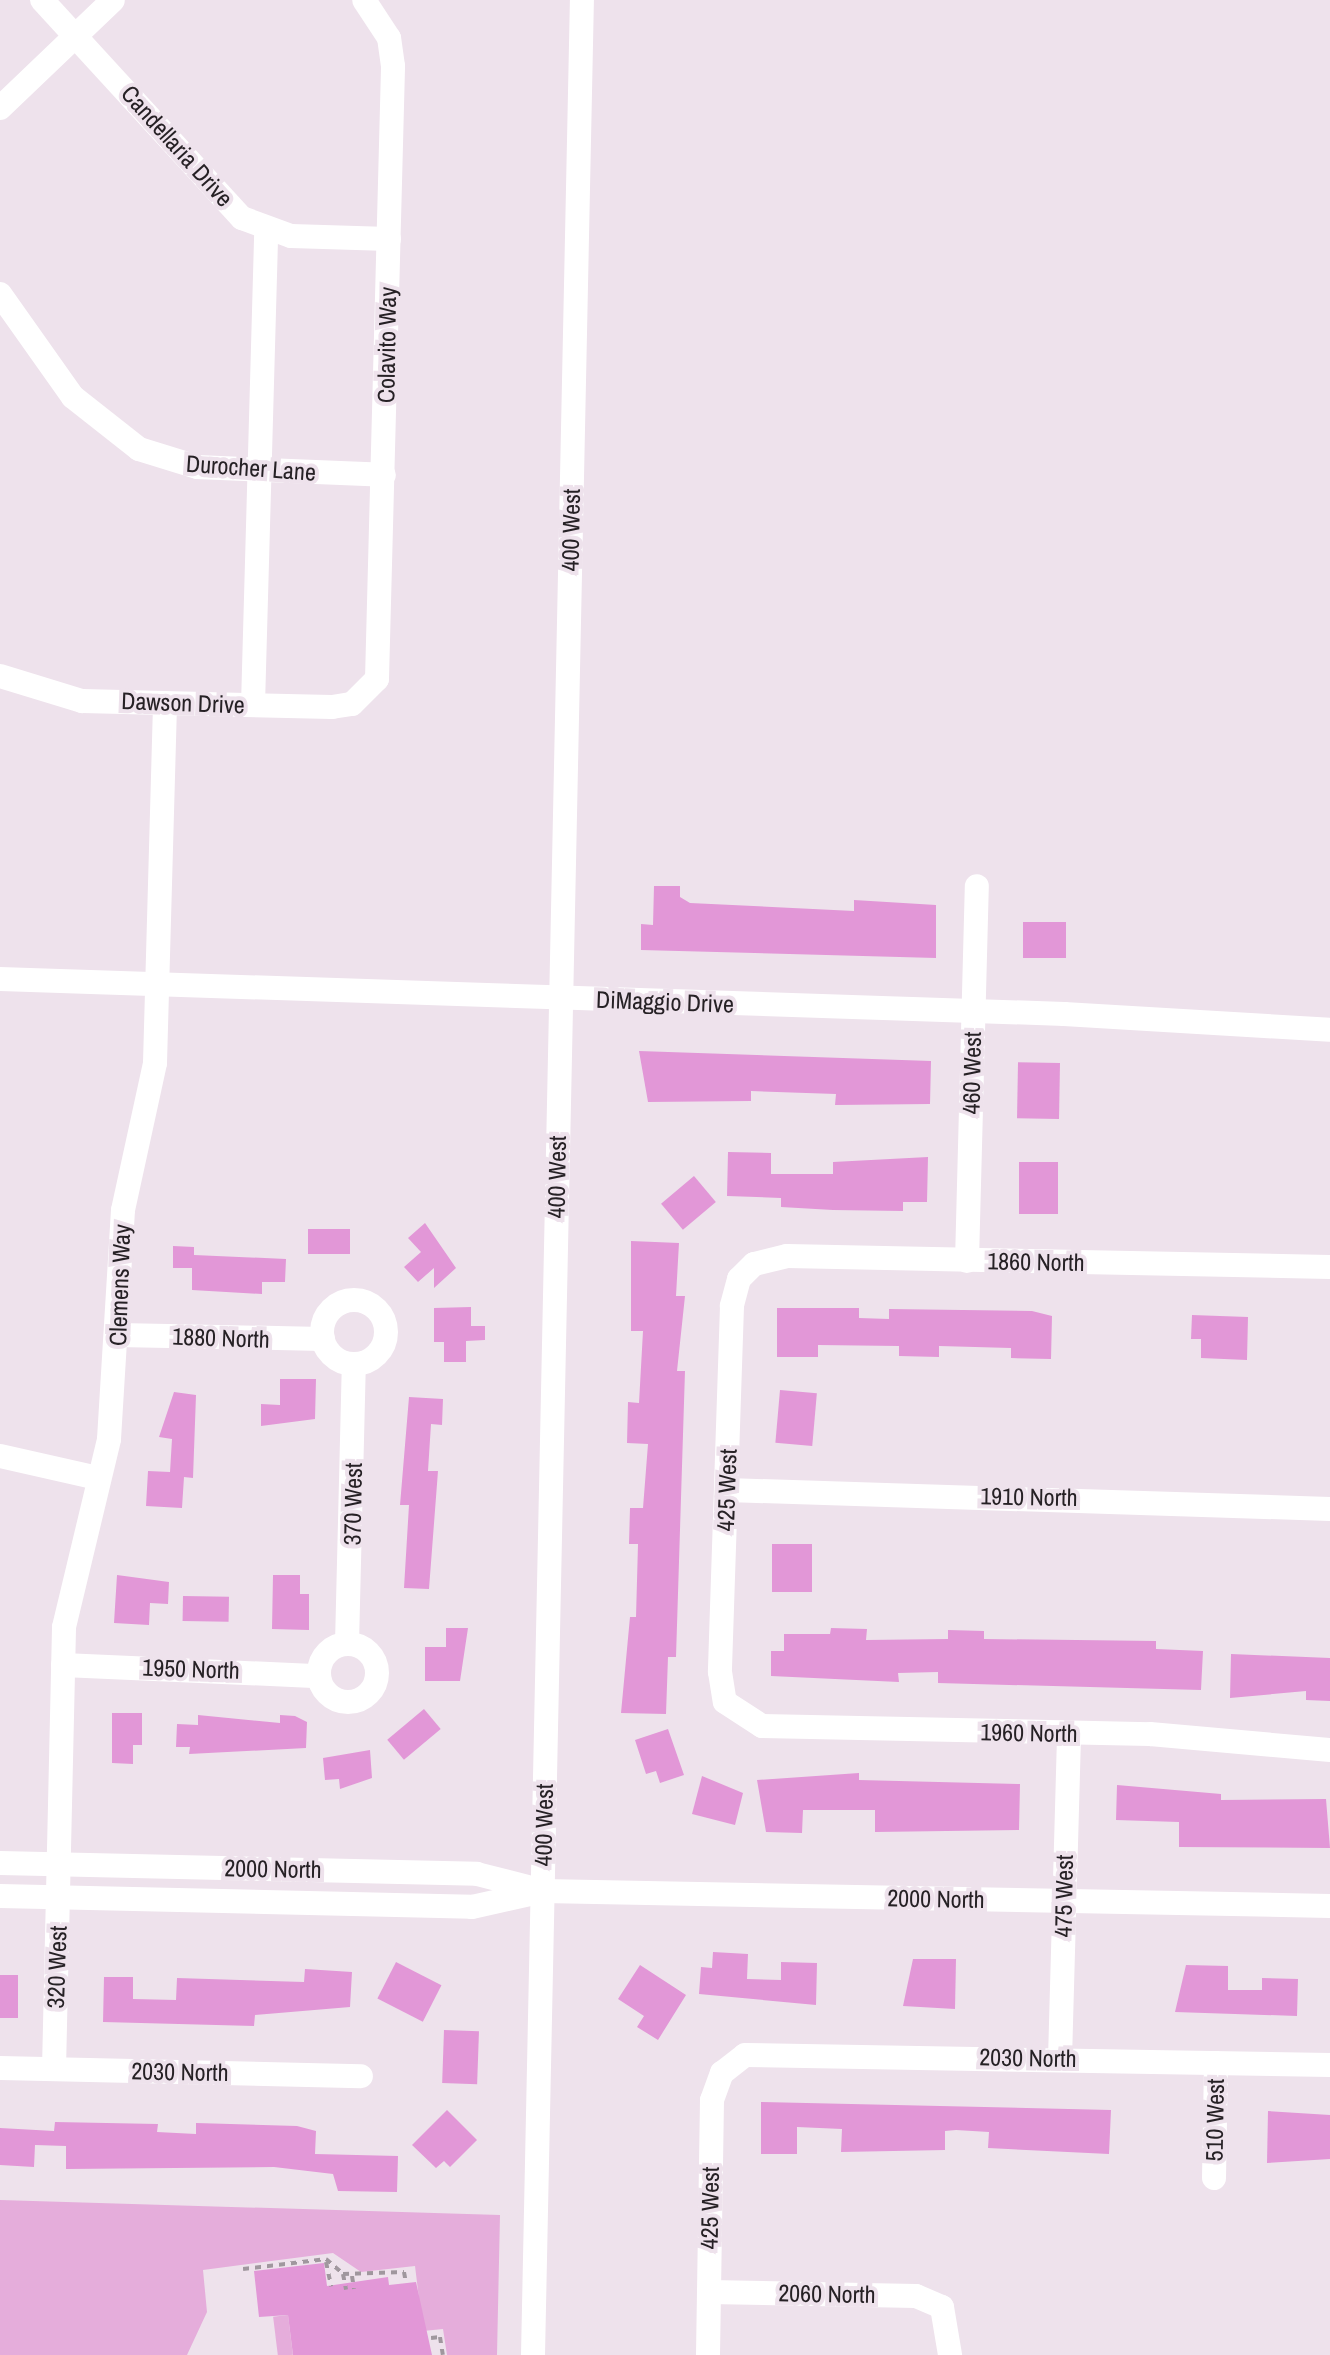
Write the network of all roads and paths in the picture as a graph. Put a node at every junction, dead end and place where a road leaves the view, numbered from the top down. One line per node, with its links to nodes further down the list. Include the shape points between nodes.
1 (42, 0): 5 (street, Candellaria Drive)
2 (113, 0): 5 (street)
3 (364, 0): 8 (street, Colavito Way, via 389,38 393,66)
4 (582, 0): 19 (street, 400 West)
5 (76, 36): 6 (street); 7 (street, Candellaria Drive, via 223,199)
6 (0, 108)
7 (266, 231): 8 (street); 10 (street)
8 (389, 239): 11 (street, Colavito Way)
9 (0, 294): 10 (street, Durocher Lane, via 73,397 120,439 177,463)
10 (260, 470): 11 (street, Durocher Lane); 15 (street)
11 (384, 475): 13 (street, Colavito Way, via 380,659)
12 (0, 676): 14 (street, Dawson Drive, via 61,698)
13 (366, 695): 15 (street, Dawson Drive, via 332,707)
14 (165, 703): 15 (street, Dawson Drive); 18 (street, Clemens Way)
15 (253, 705)
16 (977, 886): 20 (street, 460 West)
17 (0, 979): 18 (street, DiMaggio Drive)
18 (156, 988): 19 (street, DiMaggio Drive); 25 (street, Clemens Way, via 155,1063 123,1210)
19 (561, 998): 20 (street, DiMaggio Drive); 40 (street, 400 West)
20 (973, 1011): 21 (street, DiMaggio Drive); 22 (street, 460 West)
21 (1330, 1030)
22 (967, 1261): 23 (street, 1860 North); 24 (street, 1860 North, via 787,1256)
23 (1330, 1267)
24 (746, 1270): 30 (street, 425 West, via 732,1306)
25 (118, 1335): 26 (street, 1880 North); 29 (street, Clemens Way)
26 (323, 1339): 27 (street, via 331,1354); 27 (street, via 324,1322 341,1303 374,1307 385,1338 378,1353)
27 (354, 1364): 32 (street, 370 West)
28 (0, 1456): 29 (street)
29 (98, 1478): 33 (street, Clemens Way, via 68,1588)
30 (727, 1490): 31 (street, 1910 North); 35 (street, 425 West, via 720,1672)
31 (1330, 1509)
32 (347, 1644): 34 (street, via 326,1654); 34 (street, via 363,1648 376,1667 366,1696 336,1700)
33 (63, 1665): 34 (street, 1950 North); 39 (street, Clemens Way)
34 (319, 1676)
35 (732, 1711): 36 (street, 1960 North, via 762,1726)
36 (1069, 1734): 37 (street, 1960 North); 43 (street, 475 West)
37 (1330, 1750)
38 (0, 1863): 39 (street, 2000 North)
39 (60, 1864): 40 (street, 2000 North, via 477,1874); 42 (street, 320 West)
40 (543, 1891): 42 (street, 2000 North, via 472,1907); 43 (street, 2000 North); 66 (street, 400 West)
41 (0, 1896): 42 (street, 2000 North)
42 (59, 1898): 50 (street, 320 West)
43 (1064, 1901): 44 (street, 2000 North); 45 (street, 475 West)
44 (1330, 1906)
45 (1060, 2059): 46 (street, 2030 North); 48 (street, 2030 North, via 765,2052)
46 (1216, 2063): 47 (street, 2030 North); 52 (street, 510 West)
47 (1330, 2065)
48 (729, 2066): 63 (street, 425 West, via 712,2100)
49 (0, 2068): 50 (street, 2030 North)
50 (54, 2069): 51 (street, 2030 North)
51 (361, 2076)
52 (1214, 2178)
53 (326, 2259): 54 (path); 55 (path); 60 (path)
54 (243, 2269)
55 (343, 2274): 57 (path); 62 (path)
56 (392, 2274): 57 (path); 58 (path, via 404,2272); 59 (path)
57 (352, 2276): 61 (path)
58 (406, 2283)
59 (394, 2285)
60 (331, 2286)
61 (354, 2289)
62 (346, 2290)
63 (709, 2292): 67 (street, 425 West); 68 (street, 2060 North, via 916,2296 942,2307)
64 (431, 2338): 65 (path, via 440,2337)
65 (443, 2355)
66 (533, 2355)
67 (708, 2355)
68 (950, 2355)

